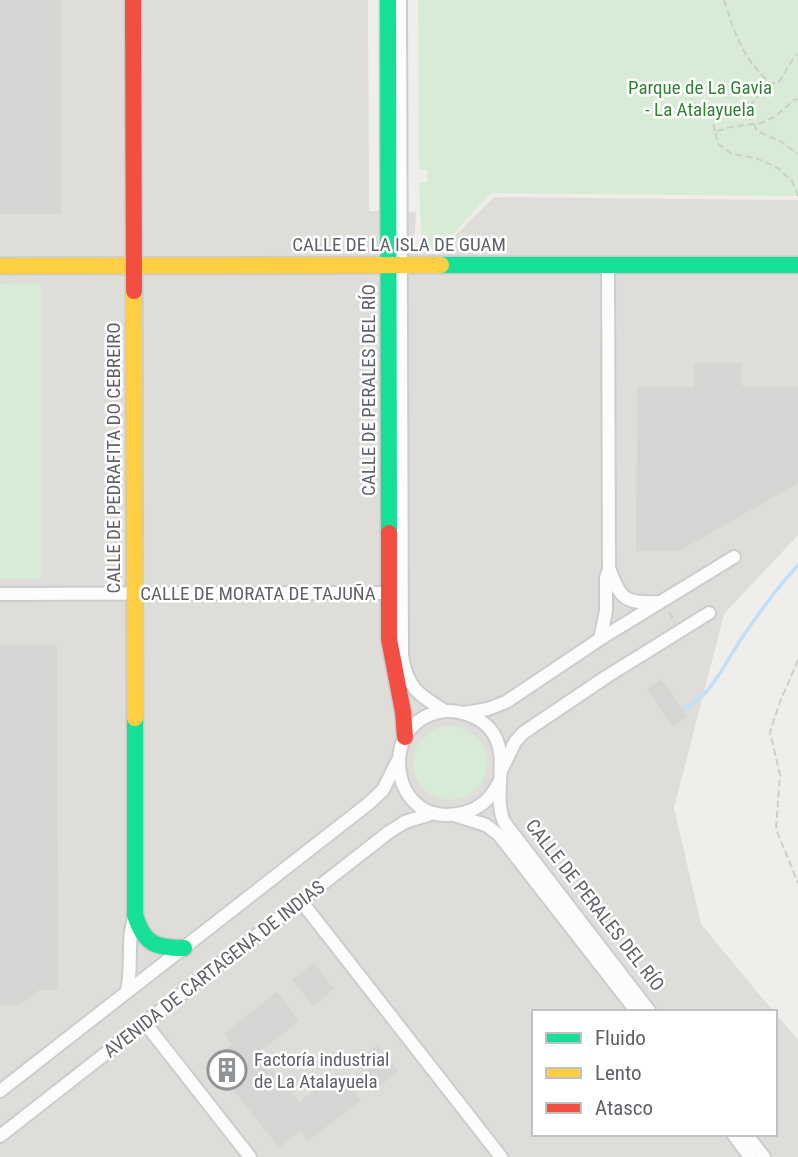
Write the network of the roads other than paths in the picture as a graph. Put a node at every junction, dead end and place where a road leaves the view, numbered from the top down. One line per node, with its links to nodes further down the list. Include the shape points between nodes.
1 (133, 0): 7 (street, CALLE DE PEDRAFITA DO CEBREIRO)
2 (388, 0): 8 (street, CALLE DE PERALES DEL RÍO)
3 (400, 0): 8 (street, CALLE DE PERALES DEL RÍO)
4 (608, 264): 5 (street, CALLE DE LA ISLA DE GUAM); 8 (street, CALLE DE LA ISLA DE GUAM); 10 (street)
5 (798, 265)
6 (0, 266): 7 (street, CALLE DE LA ISLA DE GUAM)
7 (133, 266): 8 (street, CALLE DE LA ISLA DE GUAM); 11 (street, CALLE DE PEDRAFITA DO CEBREIRO)
8 (394, 266): 12 (street, CALLE DE PERALES DEL RÍO); 17 (street, CALLE DE PERALES DEL RÍO, via 402,656 409,683)
9 (734, 557): 14 (street)
10 (609, 568): 14 (street, via 621,595 639,603); 16 (street)
11 (134, 593): 12 (street, CALLE DE MORATA DE TAJUÑA); 13 (street, CALLE DE MORATA DE TAJUÑA); 25 (street, CALLE DE PEDRAFITA DO CEBREIRO)
12 (389, 593): 19 (street, CALLE DE PERALES DEL RÍO, via 390,653 405,716)
13 (0, 594)
14 (662, 605): 16 (street)
15 (709, 613): 21 (street, via 523,733)
16 (600, 639): 18 (street, via 498,707)
17 (445, 711): 18 (street); 19 (street, via 422,720)
18 (463, 713): 21 (street, via 492,732 501,757)
19 (405, 737): 20 (street)
20 (398, 759): 22 (street, via 410,797); 26 (street, AVENIDA DE CARTAGENA DE INDIAS, via 383,790 368,804)
21 (500, 778): 23 (street, via 482,805); 29 (street, CALLE DE PERALES DEL RÍO, via 501,815 509,830)
22 (434, 813): 23 (street); 24 (street, AVENIDA DE CARTAGENA DE INDIAS, via 396,827)
23 (454, 815): 28 (street, CALLE DE PERALES DEL RÍO, via 486,825 499,835)
24 (301, 901): 30 (street, AVENIDA DE CARTAGENA DE INDIAS); 36 (street)
25 (135, 915): 26 (street, via 143,937 153,945); 27 (street, CALLE DE PEDRAFITA DO CEBREIRO)
26 (184, 948): 27 (street, AVENIDA DE CARTAGENA DE INDIAS)
27 (127, 992): 31 (street, AVENIDA DE CARTAGENA DE INDIAS)
28 (635, 1010)
29 (648, 1010)
30 (145, 1023): 32 (street, AVENIDA DE CARTAGENA DE INDIAS); 35 (street)
31 (0, 1091)
32 (0, 1136)
33 (735, 1136): 37 (street)
34 (748, 1136): 38 (street)
35 (250, 1157)
36 (501, 1157)
37 (751, 1157)
38 (764, 1157)

